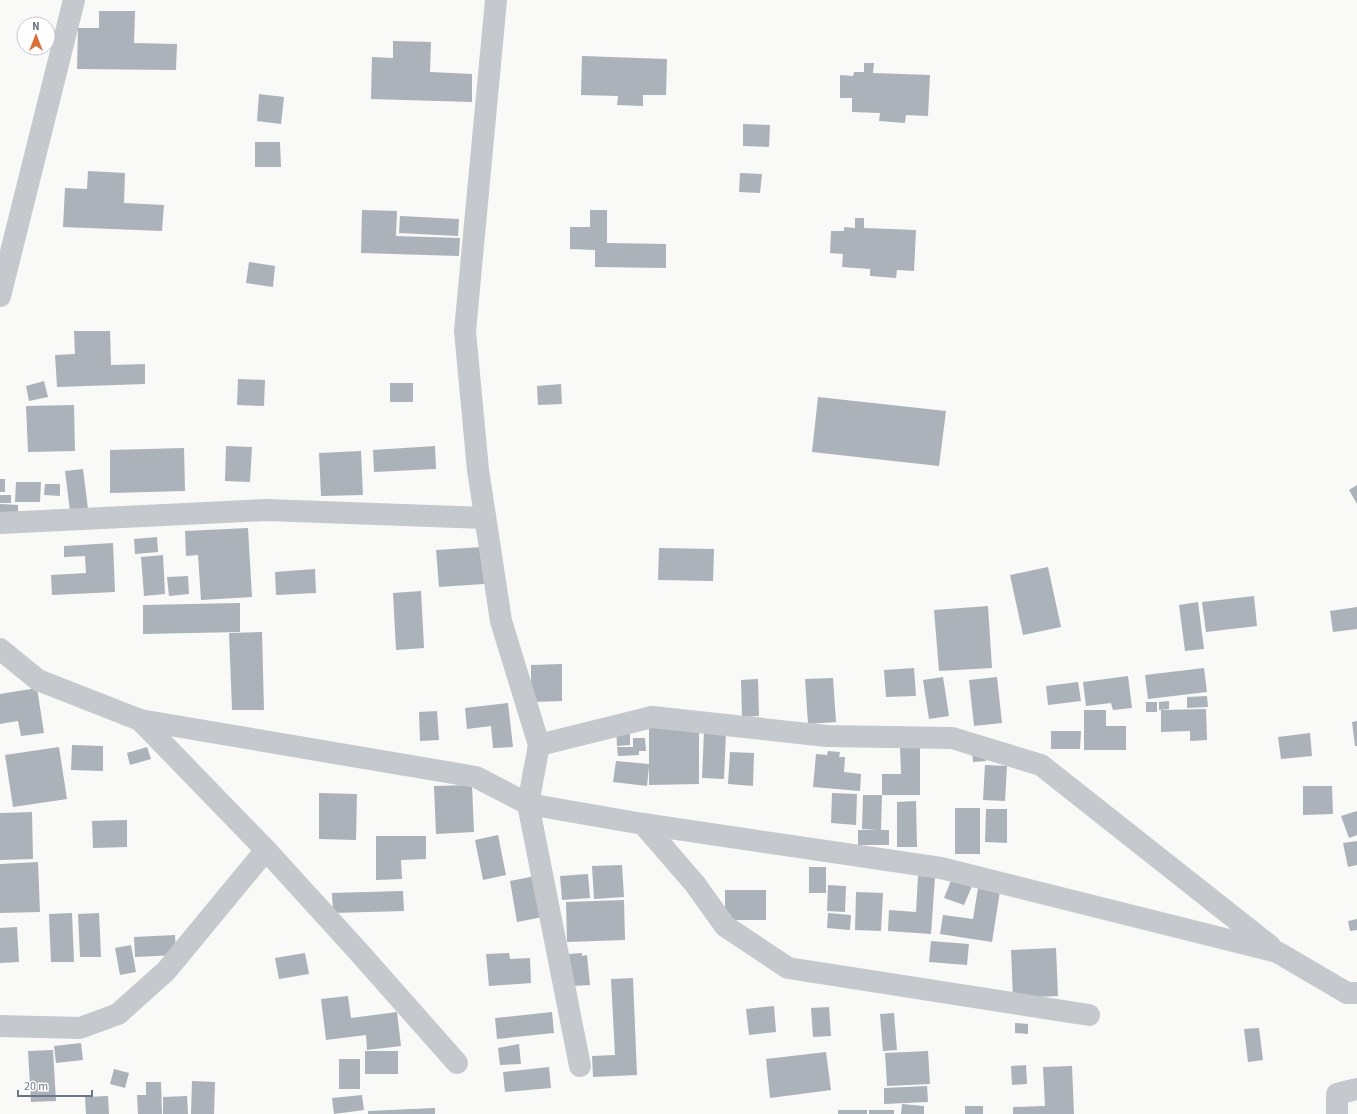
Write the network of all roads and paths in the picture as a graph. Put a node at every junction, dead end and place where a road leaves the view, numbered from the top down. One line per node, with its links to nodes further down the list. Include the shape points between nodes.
1 (74, 0): 3 (street)
2 (496, 0): 4 (street, via 465,331)
3 (0, 296)
4 (485, 518): 5 (street, via 267,510); 8 (street, via 502,621)
5 (0, 523)
6 (0, 649): 7 (street, via 38,680)
7 (140, 720): 9 (street, via 476,776); 11 (street)
8 (539, 744): 9 (street); 12 (street, via 652,717 827,736 952,738 1041,765)
9 (528, 804): 10 (street); 17 (street)
10 (643, 824): 12 (street, via 942,868); 14 (street, via 695,884 725,926 788,968)
11 (266, 850): 15 (street, via 166,971 118,1014 80,1028); 16 (street)
12 (1277, 952): 13 (street, via 1347,993)
13 (1357, 992)
14 (1090, 1014)
15 (0, 1026)
16 (457, 1063)
17 (580, 1066)
18 (1357, 1089): 19 (street, via 1337,1094)
19 (1337, 1114)

